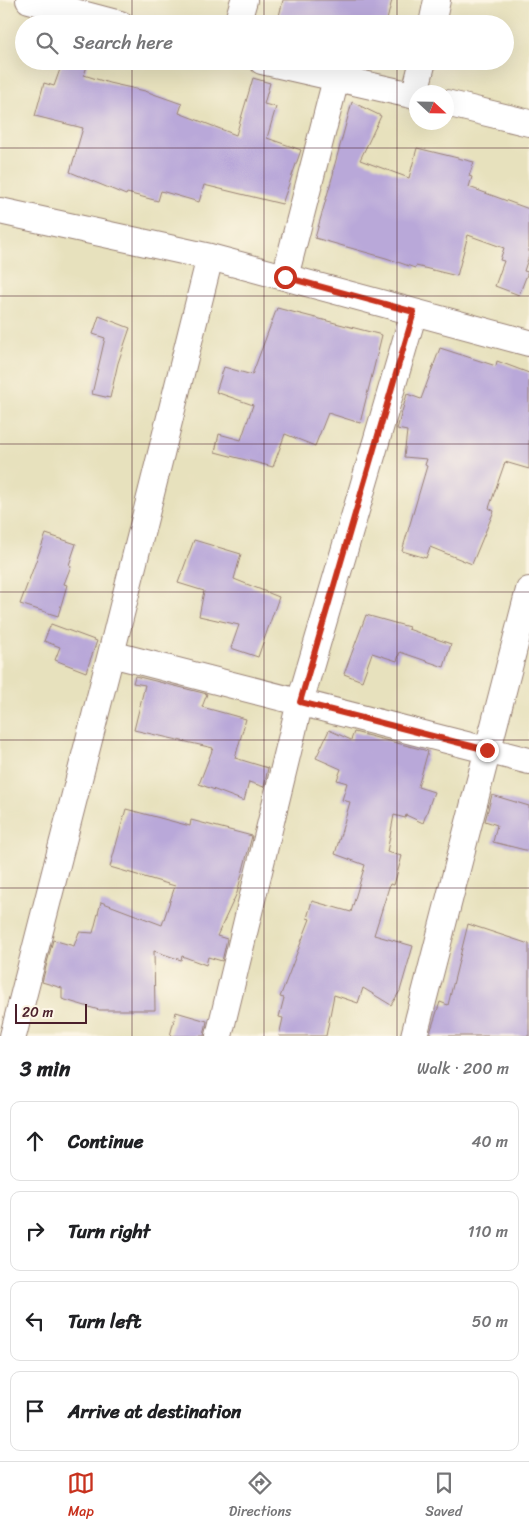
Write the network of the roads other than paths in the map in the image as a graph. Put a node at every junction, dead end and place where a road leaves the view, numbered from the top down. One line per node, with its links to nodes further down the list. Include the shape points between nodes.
1 (29, 0): 4 (street)
2 (244, 0): 6 (street)
3 (438, 0): 7 (street)
4 (61, 4): 5 (street)
5 (93, 15)
6 (240, 15)
7 (434, 15)
8 (299, 70): 10 (street)
9 (421, 70): 11 (street)
10 (336, 79): 12 (street); 17 (street)
11 (418, 85)
12 (409, 95)
13 (454, 105): 14 (street)
14 (529, 123)
15 (0, 211): 16 (street)
16 (210, 257): 17 (street); 21 (street)
17 (285, 277): 18 (street)
18 (414, 312): 19 (street); 22 (street)
19 (529, 343)
20 (529, 590): 23 (street)
21 (111, 654): 22 (street); 26 (street)
22 (300, 702): 23 (street); 27 (street)
23 (487, 750): 24 (street); 28 (street)
24 (529, 761)
25 (0, 1032): 26 (street)
26 (13, 1036)
27 (219, 1036)
28 (414, 1036)

